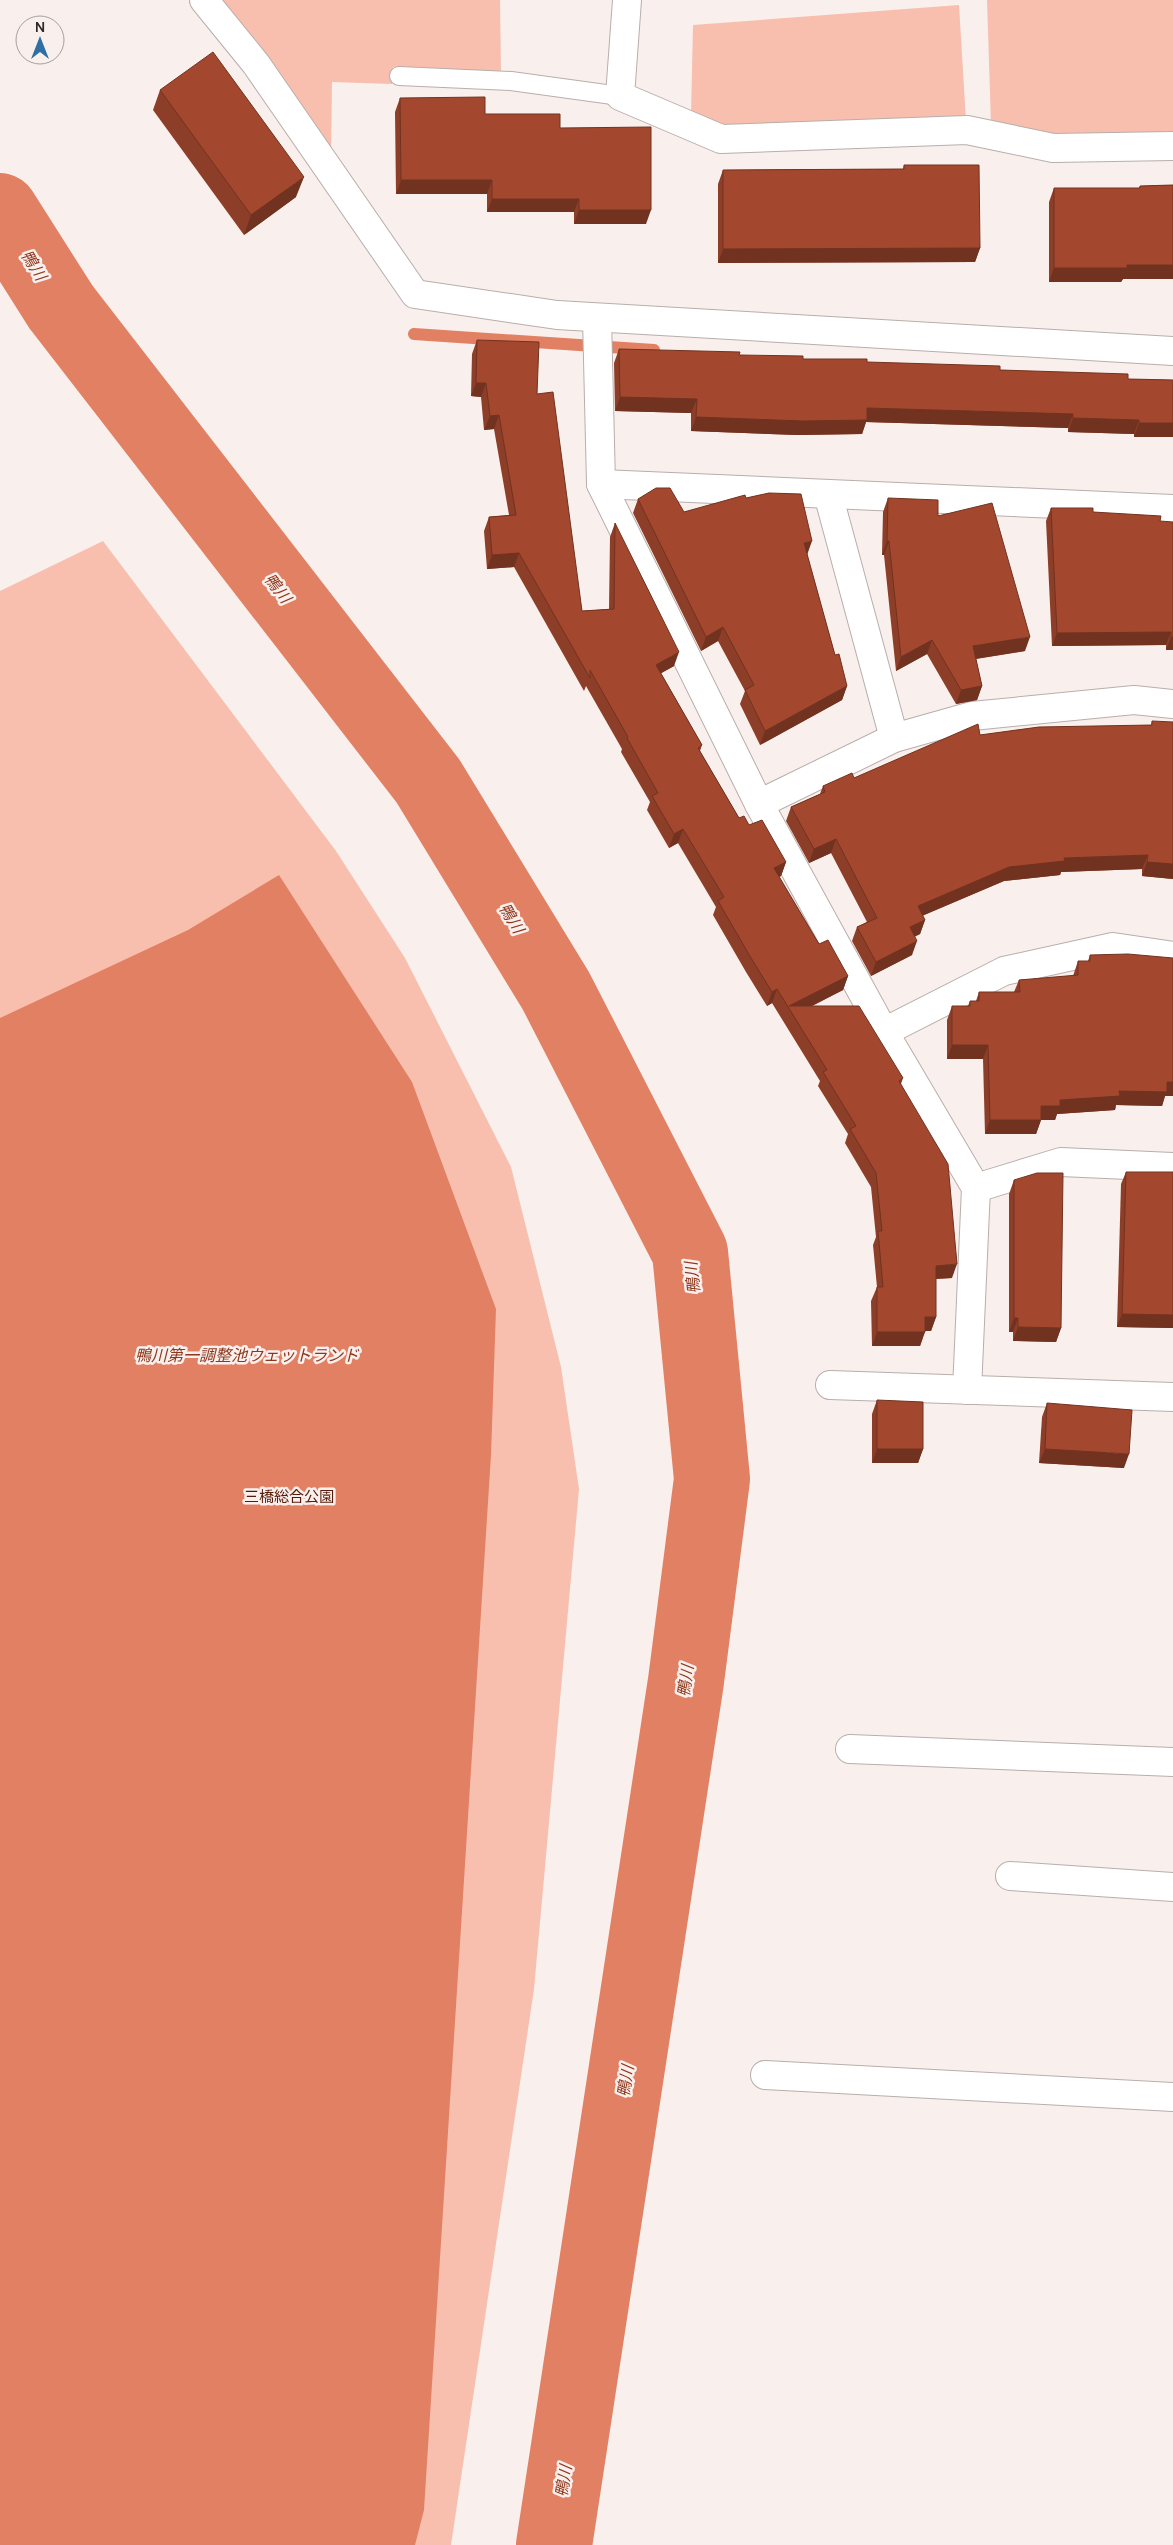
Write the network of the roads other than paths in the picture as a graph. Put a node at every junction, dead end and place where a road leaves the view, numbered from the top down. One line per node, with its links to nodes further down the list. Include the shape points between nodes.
1 (204, 0): 6 (street, via 256,64 415,294)
2 (627, 0): 4 (street)
3 (399, 76): 4 (lane, via 511,81)
4 (620, 96): 5 (street, via 721,139 967,130 1053,148)
5 (1173, 146)
6 (597, 318): 7 (street); 8 (street)
7 (1173, 352)
8 (601, 484): 9 (street); 13 (street)
9 (828, 494): 10 (street); 12 (street)
10 (1173, 509)
11 (1173, 704): 12 (street, via 1134,700 972,716)
12 (894, 738): 13 (street)
13 (758, 804): 15 (street)
14 (1173, 956): 15 (street, via 1114,947 1004,971)
15 (884, 1032): 17 (street)
16 (1173, 1166): 17 (street, via 1061,1162)
17 (976, 1188): 19 (street)
18 (830, 1385): 19 (street)
19 (967, 1390): 20 (street)
20 (1173, 1396)
21 (850, 1749): 22 (street)
22 (1173, 1762)
23 (1010, 1876): 24 (street)
24 (1173, 1887)
25 (765, 2075): 26 (street)
26 (1173, 2097)

